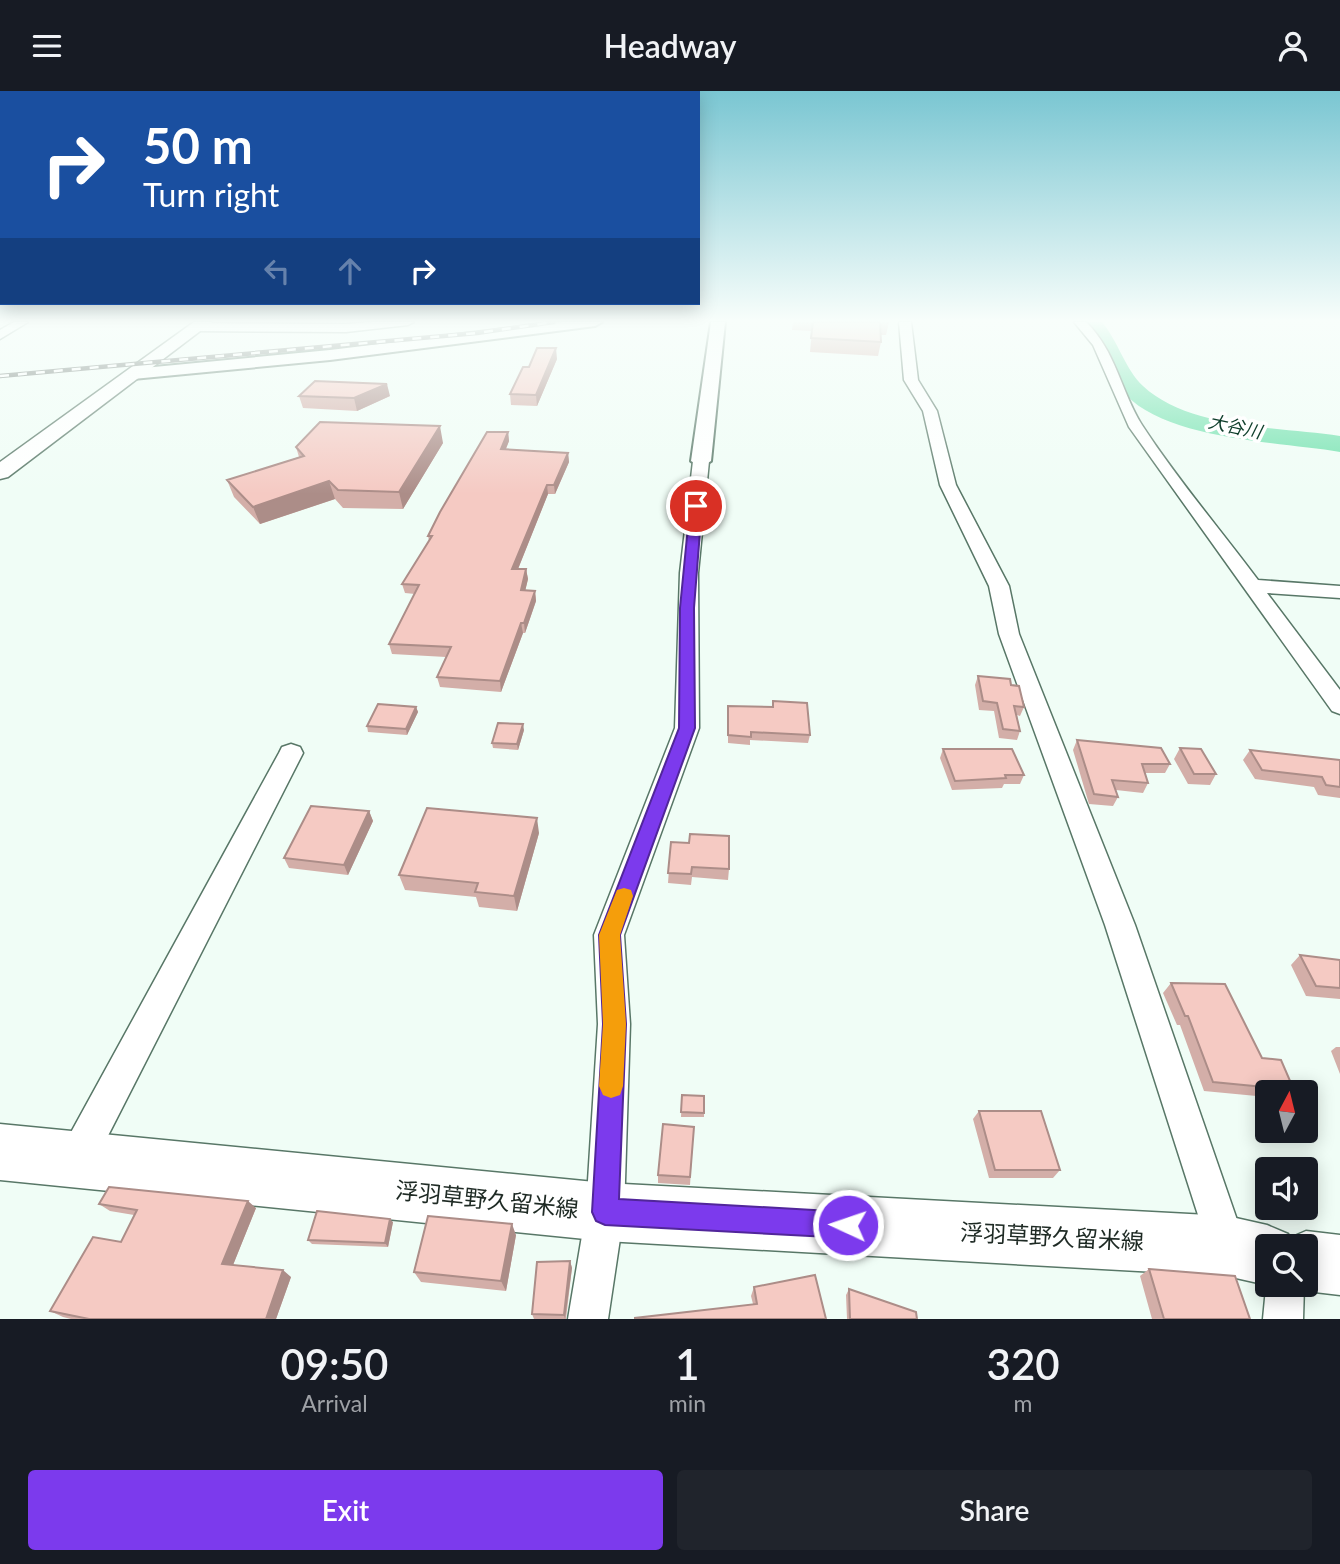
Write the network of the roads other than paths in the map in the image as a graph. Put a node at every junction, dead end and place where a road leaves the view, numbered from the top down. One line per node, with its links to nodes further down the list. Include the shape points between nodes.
1 (126, 379): 6 (main road)
2 (711, 379): 5 (street)
3 (911, 379): 14 (street, via 930,411 948,485 999,586 1009,634)
4 (1115, 379): 7 (street, via 1125,410)
5 (701, 461): 13 (street, via 689,573 687,728 609,935 614,1024)
6 (0, 472)
7 (1255, 586): 8 (street); 9 (street)
8 (1340, 593)
9 (1340, 706)
10 (291, 753): 12 (street)
11 (0, 1152): 12 (main road, 浮羽草野久留米線)
12 (76, 1160): 13 (main road, 浮羽草野久留米線)
13 (605, 1212): 14 (main road, 浮羽草野久留米線); 18 (street)
14 (1247, 1251)
15 (1318, 1262): 16 (main road)
16 (1340, 1265)
17 (1284, 1297): 19 (street)
18 (588, 1319)
19 (1283, 1319)

